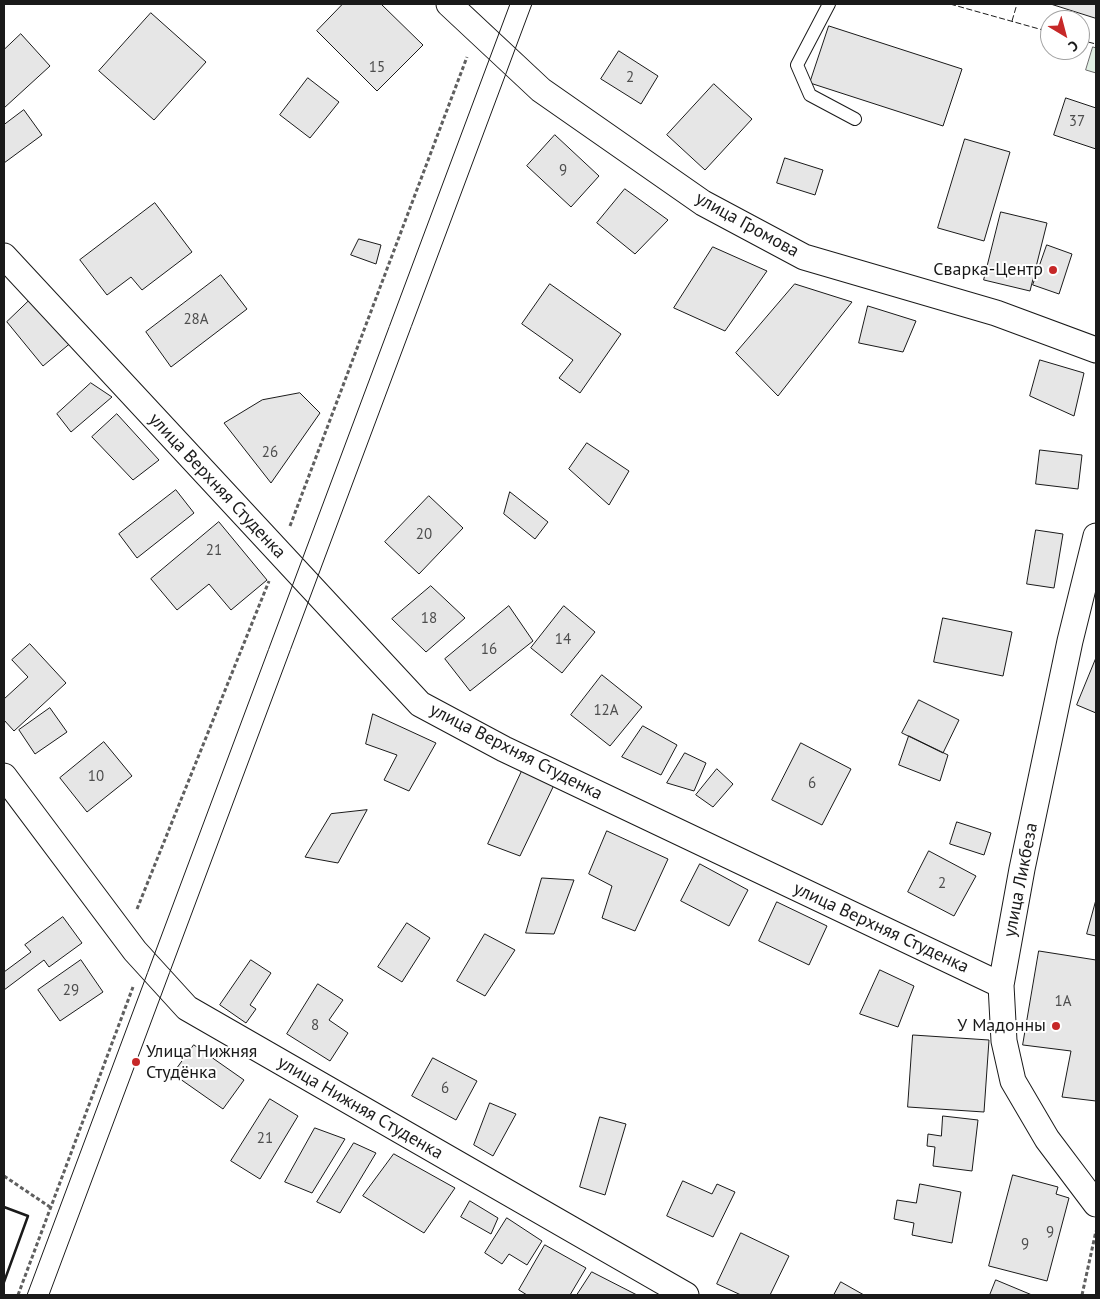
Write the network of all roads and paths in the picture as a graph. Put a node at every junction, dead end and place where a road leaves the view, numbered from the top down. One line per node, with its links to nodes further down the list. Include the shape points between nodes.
1 (449, 4): 3 (street, улица Громова)
2 (829, 4): 4 (lane, via 797,65 810,95)
3 (477, 30): 6 (street, улица Громова, via 541,90 703,203 804,257 996,313); 8 (path)
4 (855, 119)
5 (4, 256): 8 (street, улица Верхняя Студенка)
6 (1096, 350)
7 (1096, 536): 12 (street, улица Ликбеза, via 1070,641 1022,868)
8 (280, 553): 10 (path); 12 (street, улица Верхняя Студенка, via 420,704 504,749)
9 (4, 776): 10 (street, улица Нижняя Cтуденкa)
10 (125, 938): 11 (street, улица Нижняя Cтуденкa)
11 (143, 960): 15 (path); 18 (street, улица Нижняя Cтуденкa, via 187,1008)
12 (1002, 985): 14 (street, улица Ликбеза, via 1004,1041 1013,1082 1047,1139)
13 (4, 1176): 15 (path)
14 (1095, 1204)
15 (50, 1207): 17 (path)
16 (1096, 1231): 19 (path)
17 (18, 1295)
18 (686, 1295)
19 (1082, 1295)

